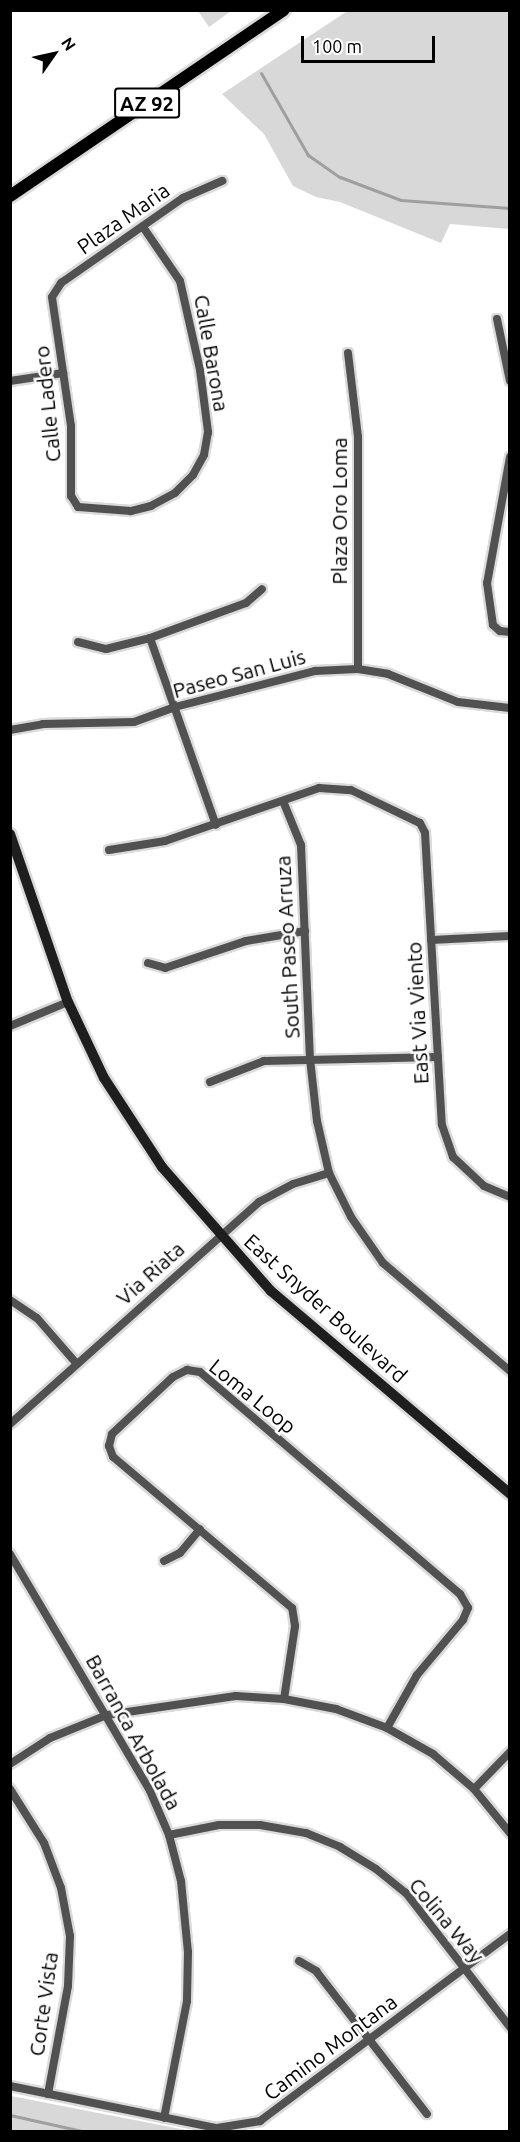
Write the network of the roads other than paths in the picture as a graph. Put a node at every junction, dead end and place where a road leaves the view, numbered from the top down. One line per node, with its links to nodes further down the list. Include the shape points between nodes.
1 (284, 10): 3 (main road, AZ 92 / AZ 92)
2 (222, 181): 4 (street, Plaza Maria, via 183,198)
3 (10, 196)
4 (143, 227): 5 (street, Plaza Maria, via 61,283); 12 (street, Calle Barona, via 180,281 200,370 208,432 204,455 181,487 151,506 130,511)
5 (52, 297): 8 (street, Calle Ladero)
6 (497, 319): 10 (street)
7 (348, 353): 17 (street, Plaza Oro Loma, via 358,437)
8 (63, 373): 9 (street); 12 (street, Calle Ladero, via 71,426 71,496)
9 (10, 381)
10 (510, 381)
11 (510, 457): 14 (street, via 487,583 493,625)
12 (78, 507)
13 (262, 589): 15 (street, via 246,603)
14 (510, 632)
15 (150, 638): 16 (street, via 106,649); 18 (street)
16 (78, 642)
17 (357, 669): 18 (street, Paseo San Luis, via 282,677); 19 (street, Paseo San Luis, via 388,674 459,702)
18 (175, 707): 20 (street, Paseo San Luis, via 134,722 43,724); 22 (street)
19 (510, 708)
20 (10, 730)
21 (283, 801): 22 (street, East Via Viento); 25 (street, South Paseo Arruza, via 301,845); 27 (street, East Via Viento, via 319,788 351,790 420,823 425,833)
22 (216, 825): 24 (street, East Via Viento, via 165,841)
23 (10, 834): 29 (street, East Snyder Boulevard)
24 (109, 850)
25 (305, 931): 28 (street, via 246,941 165,968); 32 (street, South Paseo Arruza)
26 (510, 936): 27 (street)
27 (431, 940): 31 (street, East Via Viento)
28 (148, 963)
29 (68, 1002): 30 (street); 36 (street, East Snyder Boulevard, via 104,1078 162,1167)
30 (10, 1026)
31 (438, 1058): 32 (street); 35 (street, East Via Viento, via 442,1125 453,1157 484,1186)
32 (310, 1059): 33 (street, via 264,1061); 34 (street, South Paseo Arruza, via 317,1121)
33 (210, 1082)
34 (329, 1173): 36 (street, Via Riata, via 293,1184 259,1202); 39 (street, South Paseo Arruza, via 351,1217 383,1263)
35 (510, 1197)
36 (219, 1236): 38 (street, Via Riata); 41 (street, East Snyder Boulevard, via 324,1340)
37 (10, 1300): 38 (street, via 37,1318)
38 (77, 1364): 40 (street, Via Riata)
39 (509, 1370)
40 (10, 1424)
41 (510, 1494)
42 (200, 1529): 44 (street, via 180,1553); 45 (street, Loma Loop, via 292,1608 295,1626); 47 (street, Loma Loop, via 113,1457 108,1446 112,1434 173,1377 187,1370 200,1372 460,1594 468,1608 463,1620 417,1676)
43 (10, 1554): 46 (street, Barranca Arbolada)
44 (164, 1561)
45 (284, 1699): 46 (street, via 236,1696); 47 (street, via 336,1709)
46 (107, 1715): 49 (street, via 50,1738); 53 (street, Barranca Arbolada, via 150,1791)
47 (387, 1728): 51 (street, via 434,1754)
48 (510, 1752): 51 (street)
49 (10, 1764)
50 (10, 1788): 60 (street, Corte Vista, via 44,1843 61,1888 70,1936 68,1986)
51 (474, 1789): 52 (street)
52 (510, 1833)
53 (169, 1835): 56 (street, Colina Way, via 219,1825 260,1825 306,1833 340,1847 406,1893); 62 (street, Barranca Arbolada, via 181,1881 188,1952 187,2001)
54 (510, 1934): 56 (street, Camino Montana)
55 (299, 1961): 58 (street, via 316,1971)
56 (465, 1967): 57 (street, Colina Way); 58 (street, Camino Montana)
57 (510, 2027)
58 (370, 2041): 61 (street); 62 (street, Camino Montana, via 260,2121 217,2128)
59 (10, 2086): 60 (street, Camino Montana)
60 (48, 2094): 62 (street, Camino Montana)
61 (427, 2114)
62 (164, 2118)

